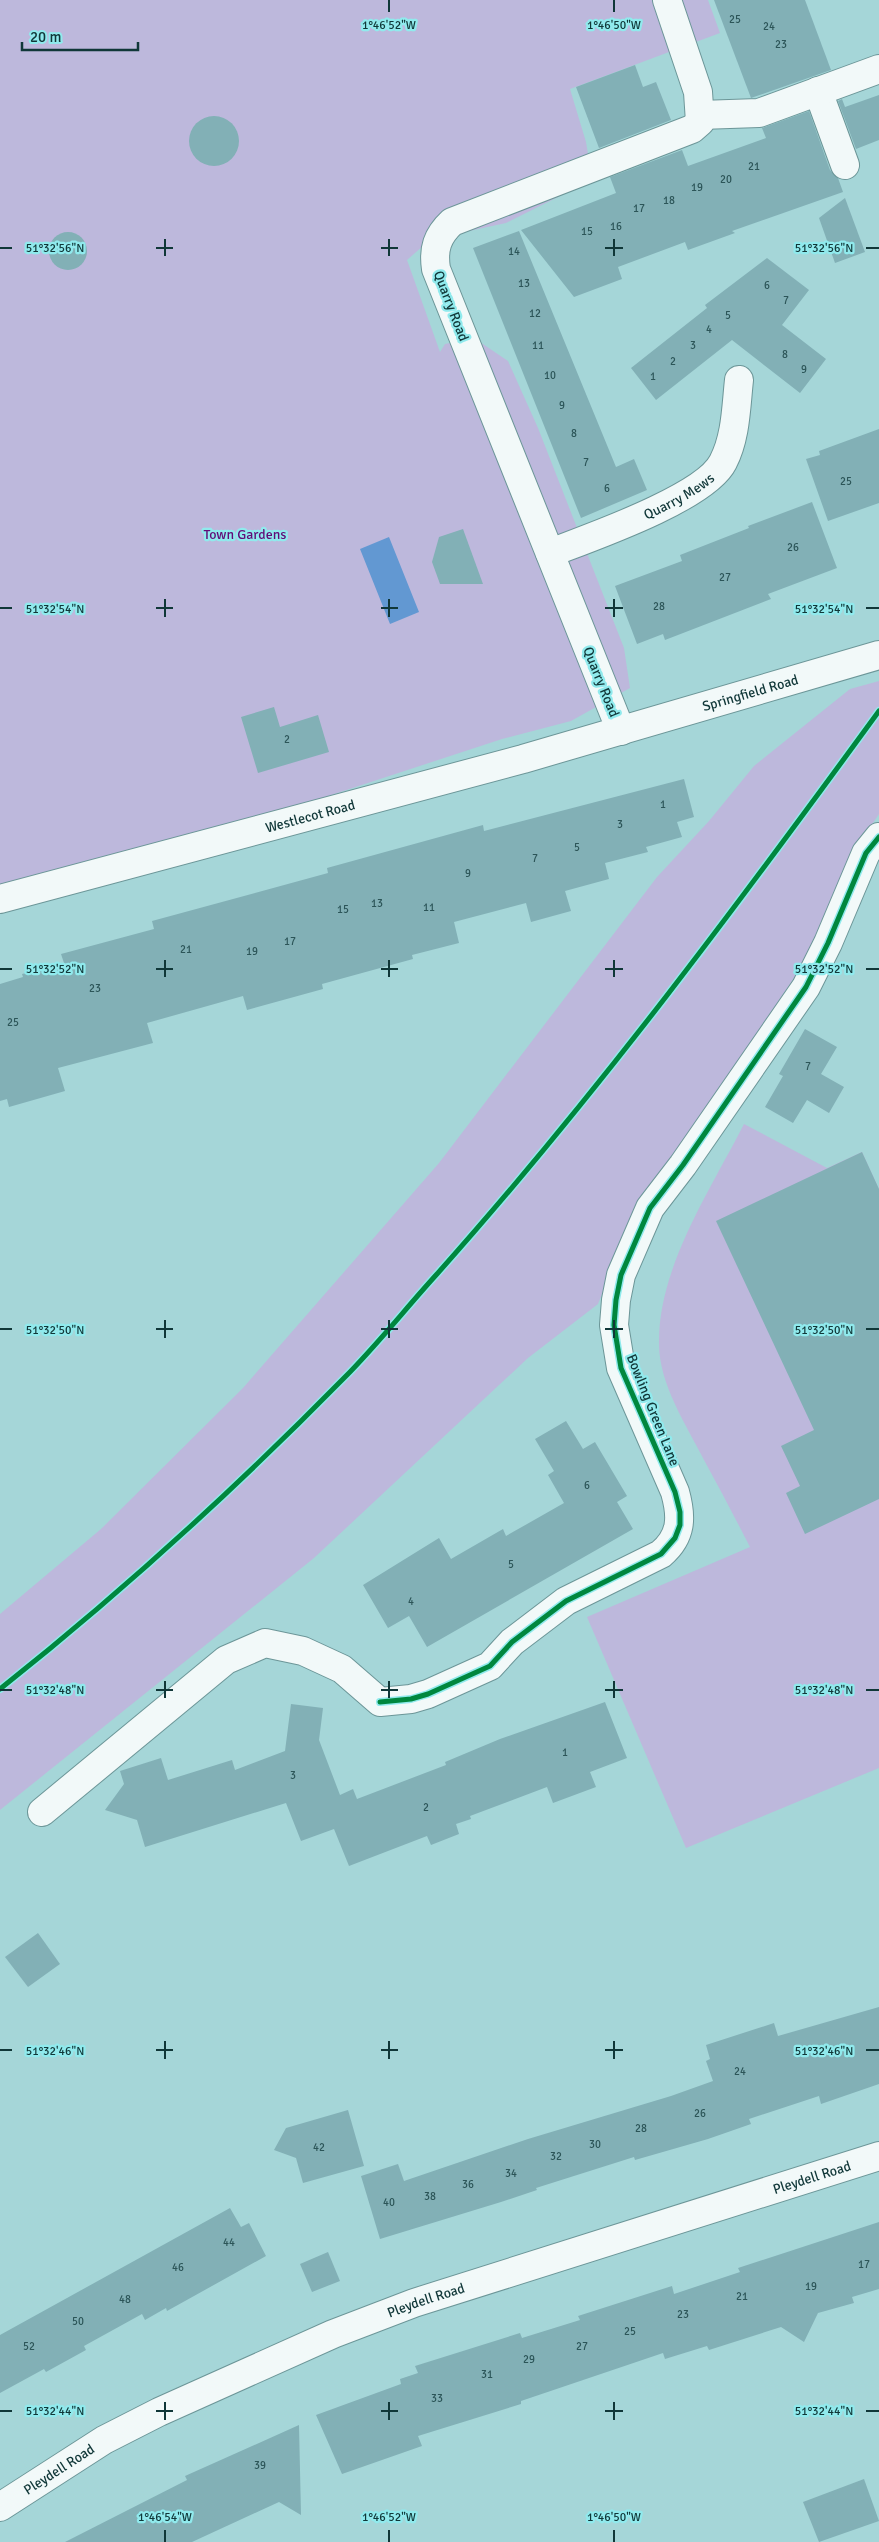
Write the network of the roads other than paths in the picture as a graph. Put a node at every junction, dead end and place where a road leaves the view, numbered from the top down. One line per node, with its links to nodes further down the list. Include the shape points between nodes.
1 (668, 0): 4 (street, via 698,92)
2 (879, 69): 3 (street)
3 (818, 91): 4 (street, via 759,113); 5 (street)
4 (700, 115): 7 (street, Quarry Road, via 700,122 692,129 452,222 441,232 434,251 436,269)
5 (845, 164)
6 (739, 380): 7 (street, Quarry Mews, via 733,433 723,462 710,479 612,530)
7 (550, 553): 9 (street, Quarry Road)
8 (879, 655): 9 (street, Springfield Road)
9 (621, 731): 11 (street, Westlecot Road)
10 (879, 836): 12 (street, Bowling Green Lane, via 866,853 806,987 650,1208 621,1275 616,1300 616,1348 621,1368 675,1492 680,1512 676,1538 661,1554 566,1601 512,1642 490,1666 411,1699 380,1702 342,1669 303,1651 265,1643 226,1660)
11 (0, 899)
12 (42, 1812)
13 (879, 2156): 14 (street, Pleydell Road, via 414,2303 333,2334 104,2440)
14 (0, 2507)

